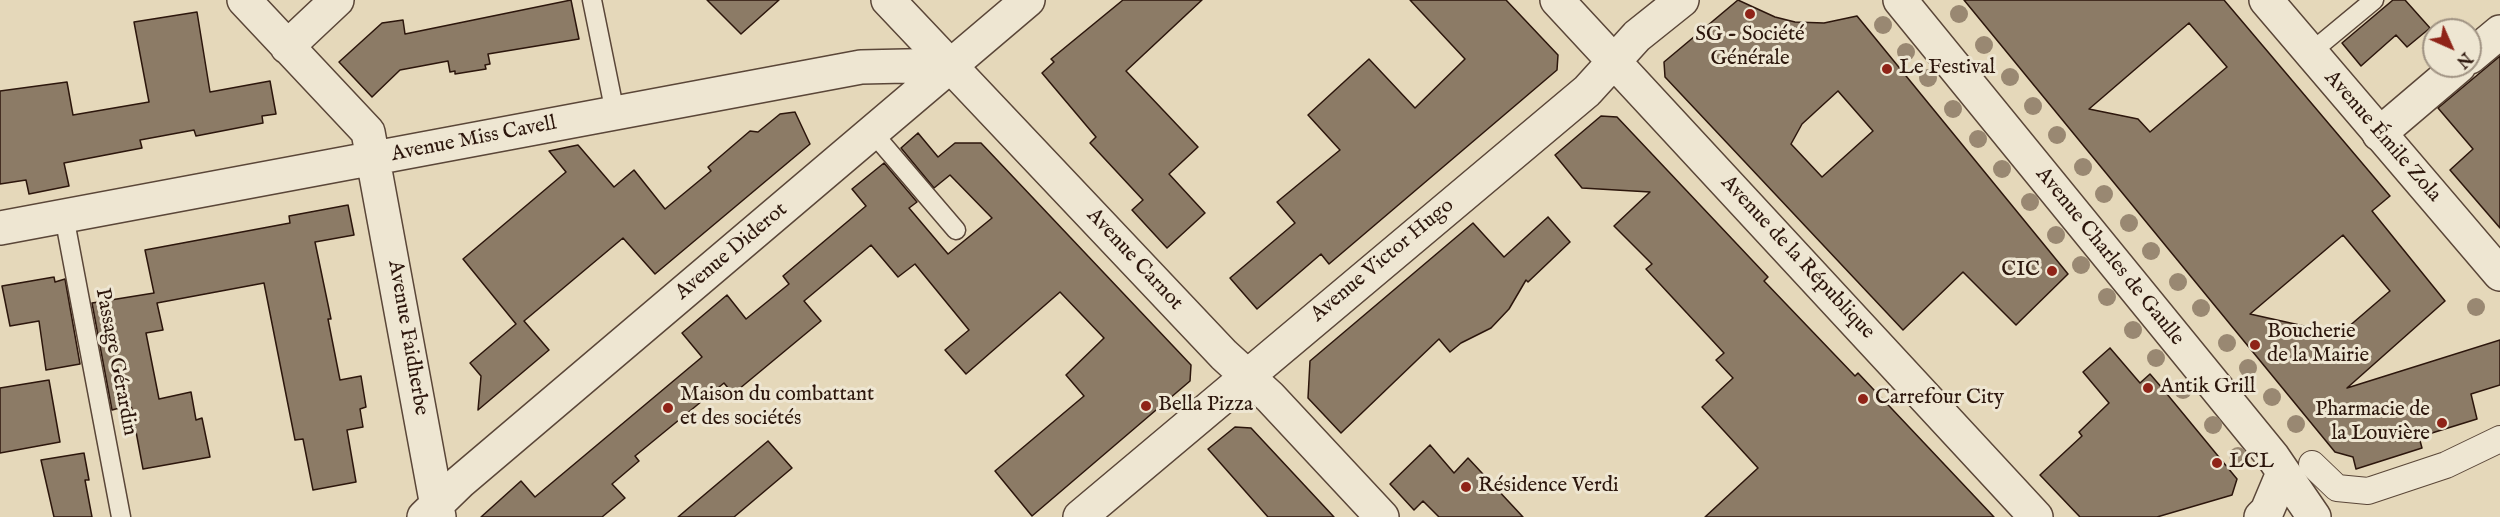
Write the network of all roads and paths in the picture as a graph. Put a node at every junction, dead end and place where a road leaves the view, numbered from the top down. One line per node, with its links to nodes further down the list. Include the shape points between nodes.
1 (244, 0): 12 (street, Avenue Faidherbe)
2 (337, 0): 12 (street)
3 (592, 0): 18 (lane)
4 (888, 0): 16 (street, Avenue Carnot)
5 (1028, 0): 16 (street, Avenue Diderot)
6 (1557, 0): 15 (street, Avenue de la République)
7 (1682, 0): 15 (street, Avenue Victor Hugo, via 1637,36)
8 (1900, 0): 28 (street, Avenue Charles de Gaulle, via 2273,457)
9 (2265, 0): 14 (street, Avenue Émile Zola)
10 (2374, 0): 14 (lane)
11 (2500, 32): 13 (street)
12 (287, 47): 21 (street, Avenue Faidherbe, via 368,132)
13 (2482, 47)
14 (2310, 52): 20 (street, Avenue Émile Zola)
15 (1614, 62): 26 (street, Avenue Victor Hugo, via 1587,91); 33 (street, Avenue de la République)
16 (950, 65): 18 (street, Avenue Miss Cavell, via 861,67); 19 (street, Avenue Diderot); 26 (street, Avenue Carnot)
17 (2445, 78): 20 (street)
18 (615, 113): 21 (street, Avenue Miss Cavell)
19 (873, 133): 24 (lane); 29 (street, Avenue Diderot)
20 (2379, 134): 25 (street, Avenue Émile Zola)
21 (375, 158): 22 (street, Avenue Miss Cavell); 29 (street, Avenue Faidherbe)
22 (64, 216): 23 (street, Avenue Miss Cavell); 30 (lane, Passage Gérardin)
23 (0, 228)
24 (956, 230)
25 (2500, 274)
26 (1246, 375): 31 (street, Avenue Victor Hugo); 32 (street, Avenue Carnot)
27 (2500, 439): 28 (street, via 2446,465 2368,491 2337,488)
28 (2298, 469): 34 (street); 35 (street, Avenue Charles de Gaulle)
29 (433, 512)
30 (121, 517)
31 (1080, 517)
32 (1382, 517)
33 (2036, 517)
34 (2261, 517)
35 (2314, 517)

